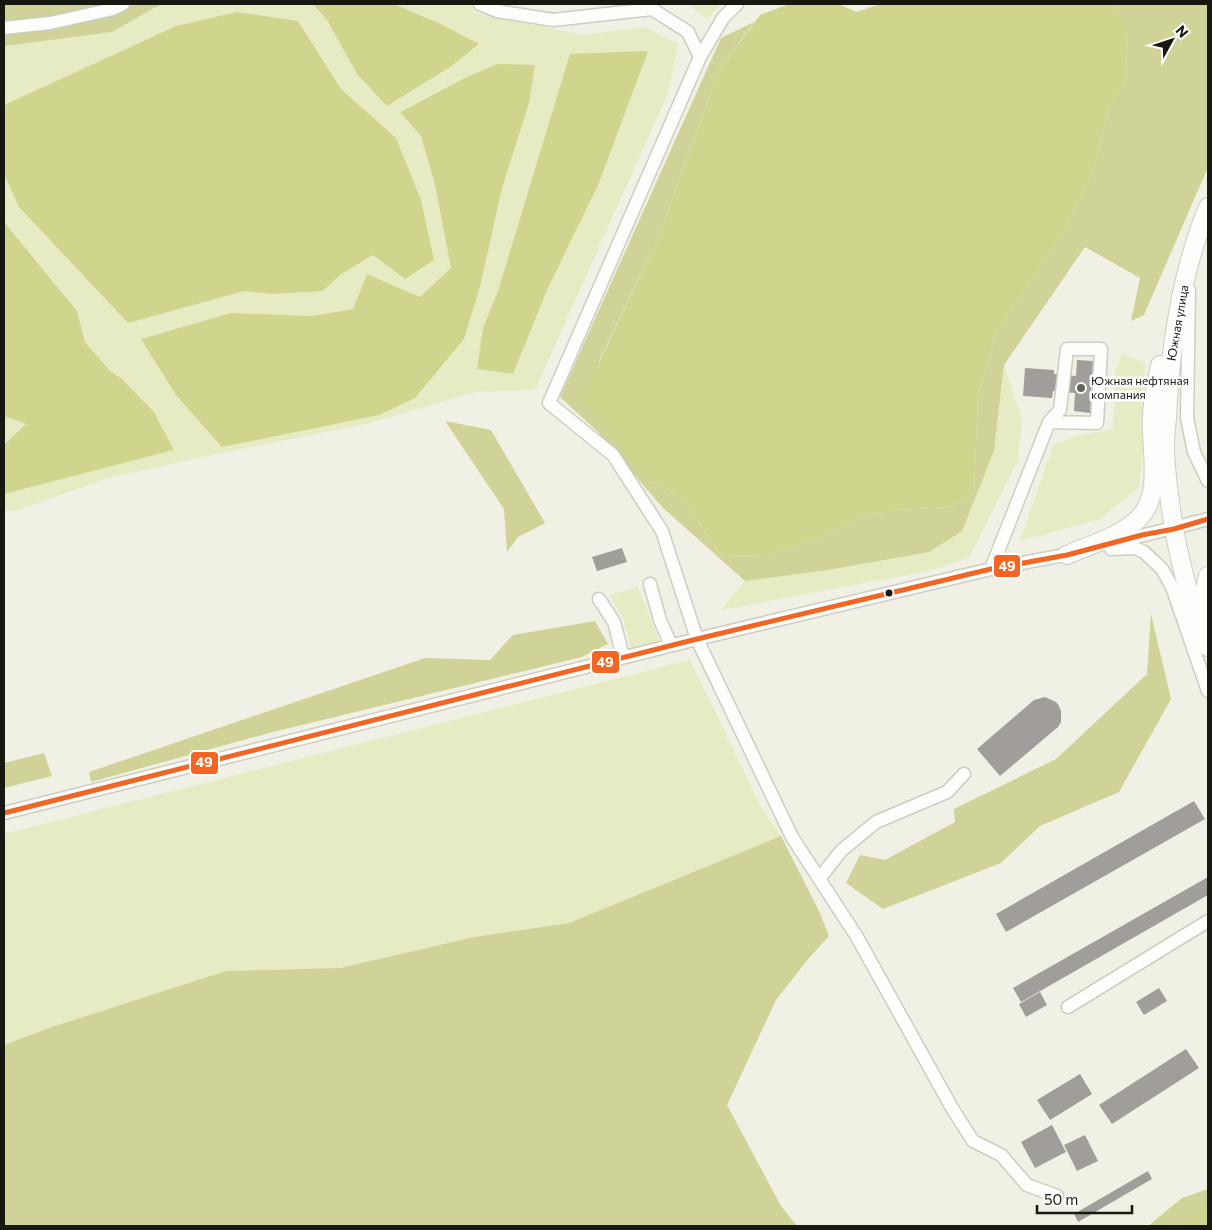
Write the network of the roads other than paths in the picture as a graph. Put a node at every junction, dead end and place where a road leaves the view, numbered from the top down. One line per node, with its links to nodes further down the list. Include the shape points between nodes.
1 (123, 4): 5 (street, via 50,23)
2 (480, 4): 4 (street, via 497,11 553,20)
3 (737, 4): 6 (street, via 723,18)
4 (615, 8): 6 (street, via 652,9 688,32)
5 (4, 28)
6 (700, 57): 18 (street, via 549,403 613,455 662,531)
7 (1204, 221): 8 (highway, Южная улица); 13 (highway, via 1168,313 1152,417 1153,485 1148,508 1125,530)
8 (1189, 266): 10 (street, via 1187,418 1194,452); 12 (highway, Южная улица, via 1174,335 1167,399 1165,454)
9 (1049, 422): 9 (street, via 1097,423 1101,349 1067,348 1060,410); 14 (street)
10 (1208, 481)
11 (1208, 519): 12 (street)
12 (1174, 529): 13 (street); 21 (highway, Южная улица, via 1188,592)
13 (1076, 553): 14 (street); 23 (street, via 1135,548 1162,569 1172,587)
14 (991, 569): 18 (street)
15 (1208, 576): 19 (highway, via 1203,615)
16 (650, 584): 20 (street)
17 (599, 599): 22 (street, via 614,622)
18 (697, 638): 20 (street); 26 (street, via 792,837)
19 (1208, 640)
20 (671, 645): 22 (street)
21 (1208, 647)
22 (623, 657): 25 (street)
23 (1208, 691)
24 (964, 774): 26 (street, via 947,792 876,822 841,851)
25 (4, 813)
26 (819, 878): 29 (street, via 857,937 973,1141 1001,1155 1026,1185)
27 (1208, 921): 28 (street)
28 (1068, 1007)
29 (1057, 1196)

